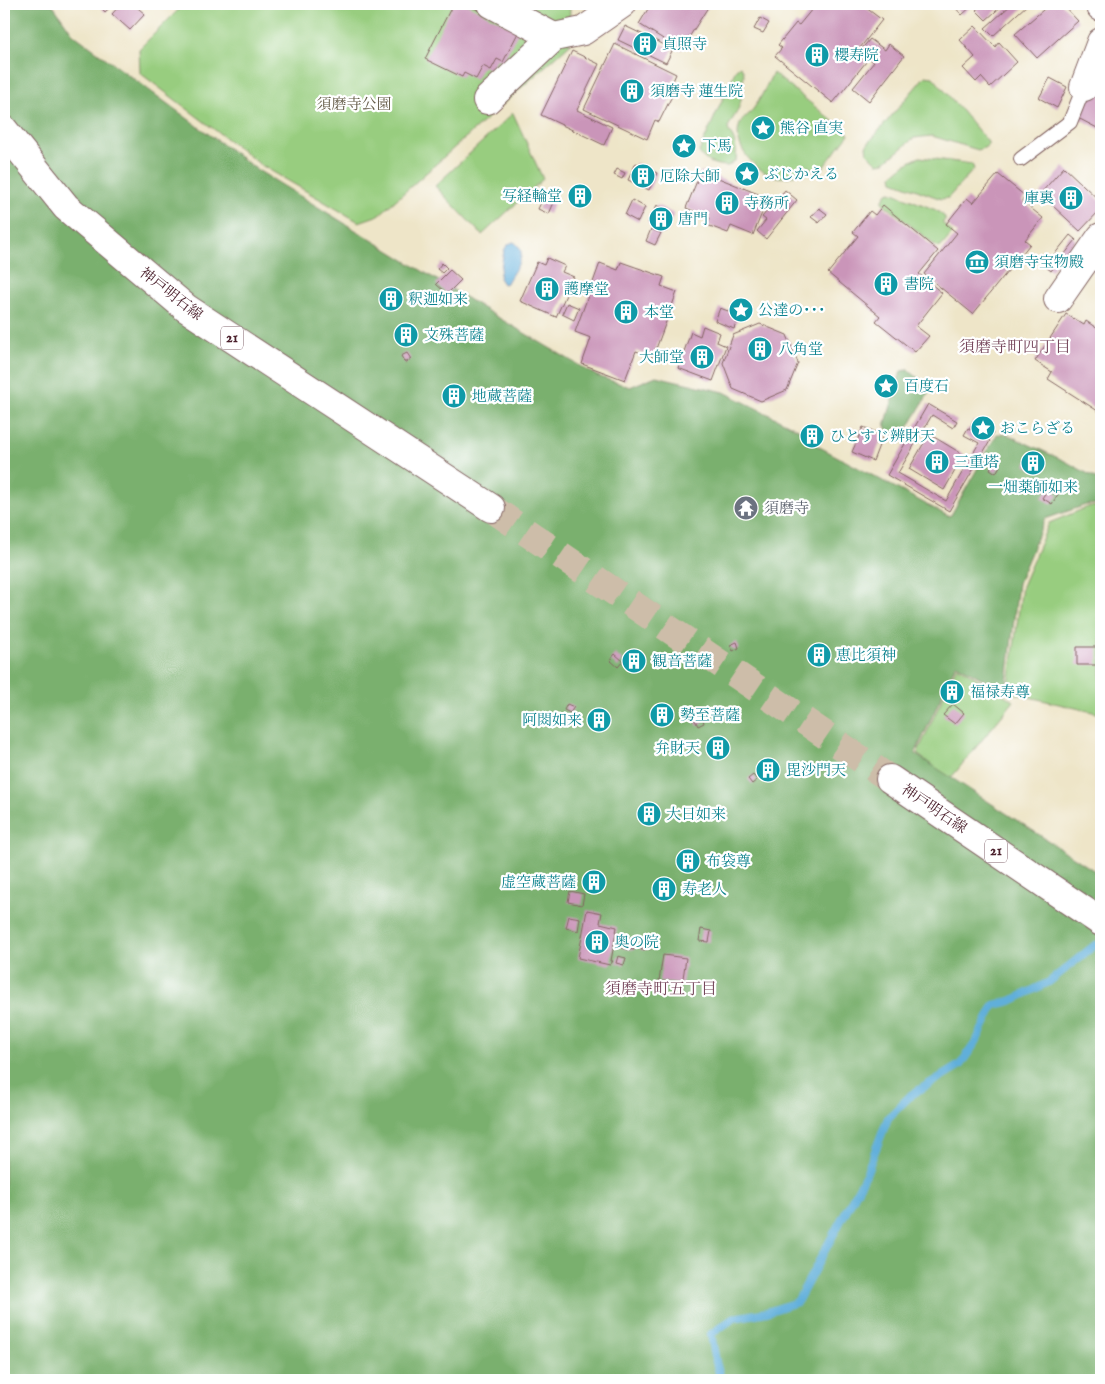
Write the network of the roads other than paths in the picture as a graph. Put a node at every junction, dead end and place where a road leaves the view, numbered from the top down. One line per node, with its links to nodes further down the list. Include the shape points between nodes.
1 (492, 4): 3 (main road)
2 (622, 4): 3 (main road, via 583,32)
3 (554, 37): 6 (main road)
4 (1101, 42): 5 (main road)
5 (1084, 87): 8 (lane, via 1070,122)
6 (487, 100)
7 (4, 130): 11 (main road, 神戸明石線 / 21, via 66,208 186,308)
8 (1022, 159)
9 (1101, 236): 10 (main road)
10 (1058, 300)
11 (491, 508)
12 (890, 779): 13 (main road, 神戸明石線 / 21)
13 (1101, 922)

